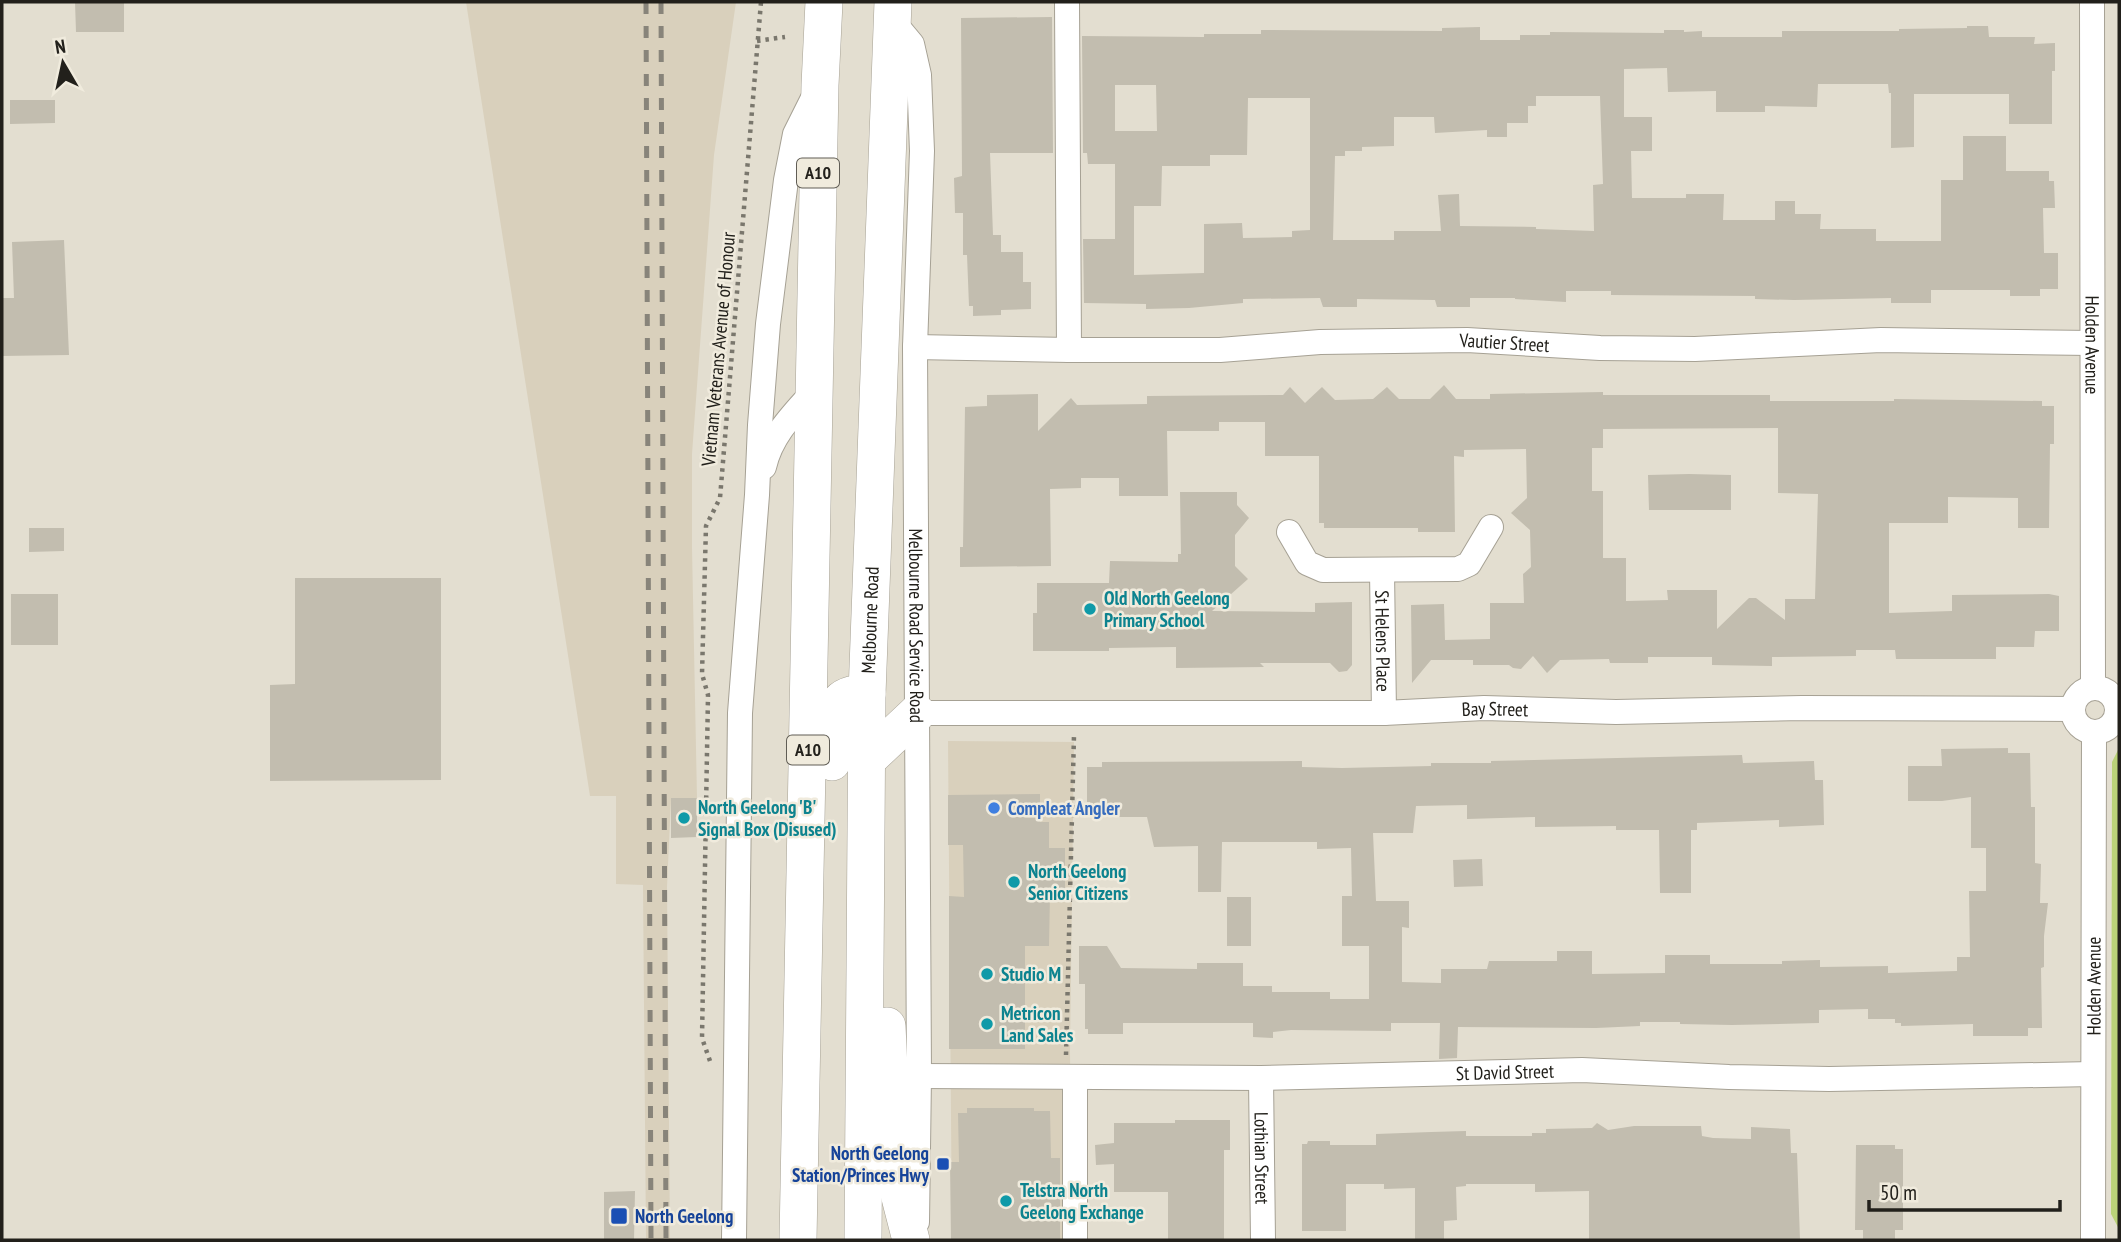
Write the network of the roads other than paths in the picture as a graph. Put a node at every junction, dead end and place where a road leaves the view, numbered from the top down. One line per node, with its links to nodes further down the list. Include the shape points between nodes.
1 (824, 2): 5 (highway, A10)
2 (1067, 2): 8 (street)
3 (2092, 2): 6 (street, Holden Avenue)
4 (892, 11): 7 (street, Melbourne Road Service Road, via 912,44 919,75 922,151); 15 (highway, Melbourne Road)
5 (820, 85): 9 (highway, A10); 10 (street, via 795,134 786,180 767,338)
6 (2091, 342): 8 (street, Vautier Street, via 1881,340 1668,349 1440,341); 14 (street, Holden Avenue)
7 (915, 347): 8 (street, Vautier Street); 18 (street, Melbourne Road Service Road)
8 (1069, 350)
9 (813, 392): 10 (street, via 773,440); 23 (highway, A10)
10 (757, 495): 28 (street, via 740,713)
11 (1491, 527): 13 (street, St Helens Place, via 1469,564 1458,569)
12 (1289, 532): 13 (street, St Helens Place, via 1307,563 1323,570)
13 (1382, 570): 19 (street, St Helens Place)
14 (2093, 688): 16 (street, via 2079,695); 17 (street, via 2107,691)
15 (867, 694): 21 (highway, Melbourne Road); 23 (highway, via 845,695 835,710 828,874)
16 (2073, 709): 19 (street, Bay Street, via 1616,712 1483,708); 20 (street, via 2078,725)
17 (2118, 709): 20 (street, via 2108,729)
18 (917, 713): 19 (street, Bay Street); 21 (highway); 25 (street, Melbourne Road Service Road)
19 (1384, 713)
20 (2094, 733): 24 (street, Holden Avenue)
21 (866, 761): 22 (highway, Melbourne Road)
22 (866, 816): 30 (highway, Melbourne Road); 31 (highway, via 888,1032 894,1174)
23 (804, 952): 29 (highway, A10)
24 (2093, 1074): 27 (street, St David Street, via 1829,1079 1582,1070); 35 (street, Holden Avenue)
25 (919, 1076): 26 (street, St David Street); 32 (street, Melbourne Road Service Road)
26 (1070, 1077): 27 (street, St David Street); 33 (street)
27 (1261, 1078): 34 (street, Lothian Street)
28 (734, 1240)
29 (798, 1240)
30 (863, 1240)
31 (911, 1240)
32 (917, 1240)
33 (1075, 1240)
34 (1263, 1240)
35 (2093, 1240)

